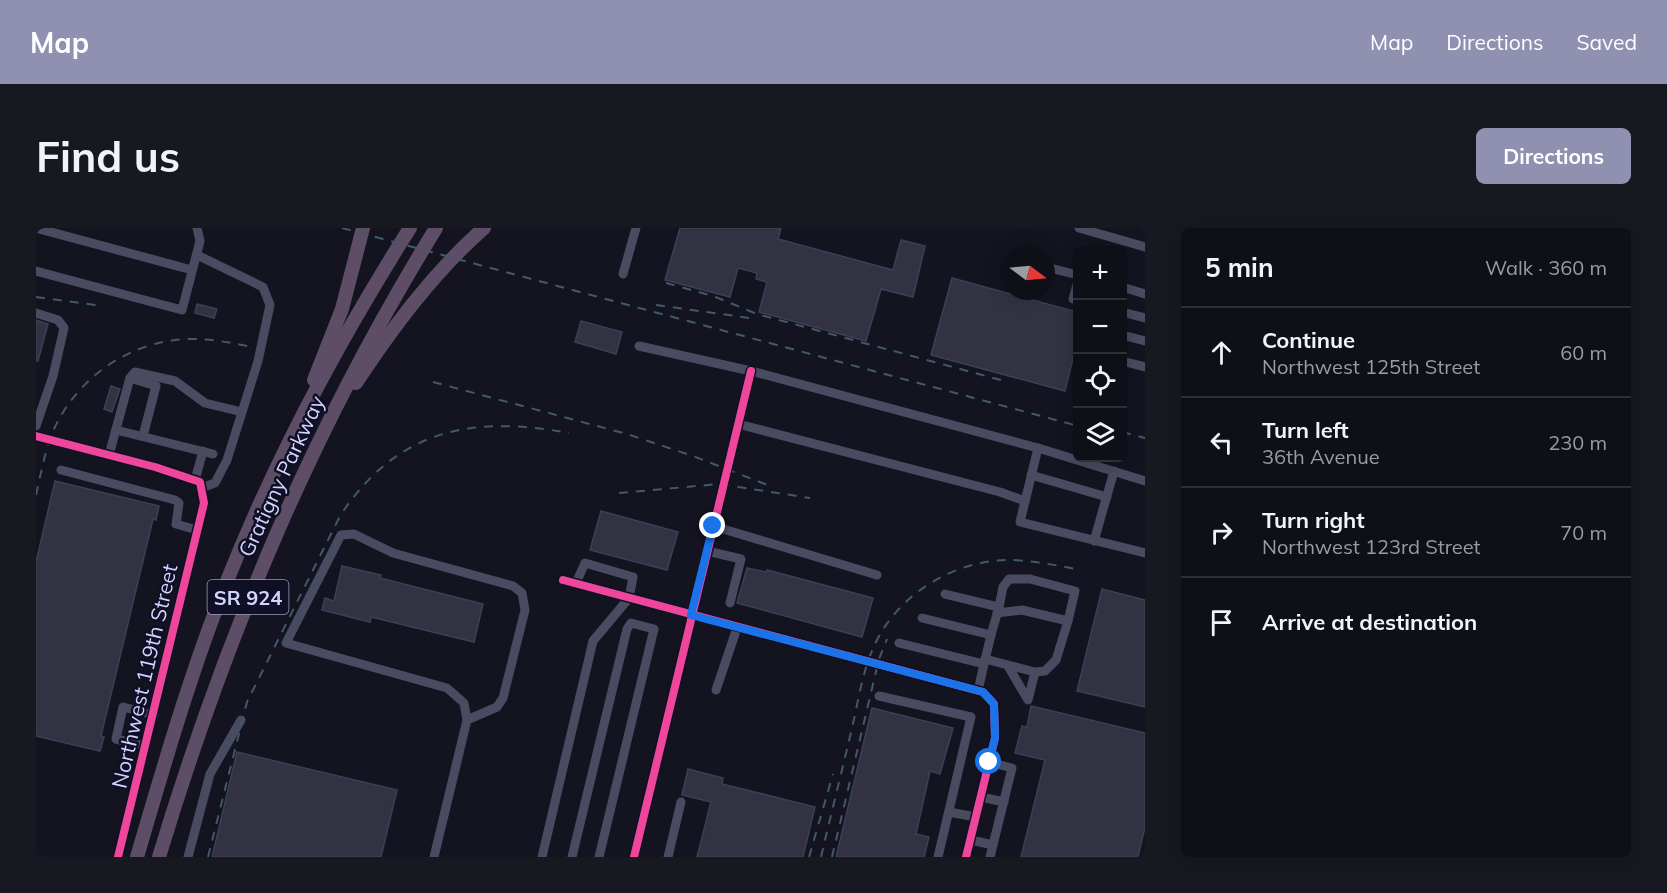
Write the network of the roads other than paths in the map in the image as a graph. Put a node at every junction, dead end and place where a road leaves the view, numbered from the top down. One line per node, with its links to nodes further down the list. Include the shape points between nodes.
1 (36, 228): 12 (street)
2 (197, 228): 10 (street)
3 (363, 228): 28 (highway, via 342,309)
4 (410, 228): 28 (highway, Gratigny Parkway)
5 (436, 228): 29 (highway, Gratigny Parkway, via 395,295)
6 (484, 228): 29 (highway, via 436,275)
7 (636, 228): 14 (street)
8 (1079, 228): 9 (street)
9 (1145, 247)
10 (197, 255): 12 (street); 30 (street, via 263,287 270,305)
11 (1055, 269): 15 (street)
12 (192, 270): 13 (street, via 182,309)
13 (36, 271)
14 (623, 274)
15 (1073, 274)
16 (1127, 289): 17 (street)
17 (1145, 294)
18 (36, 313): 32 (street, via 58,320 64,328)
19 (1127, 313): 20 (street)
20 (1145, 318)
21 (1127, 336): 22 (street)
22 (1145, 341)
23 (639, 346): 26 (street)
24 (1127, 362): 25 (street)
25 (1145, 367)
26 (751, 371): 31 (street); 36 (street)
27 (130, 378): 30 (street, via 135,372 175,381 205,403); 33 (street); 35 (street, via 156,386)
28 (316, 385): 84 (highway, Gratigny Parkway / SR 924, via 227,582)
29 (345, 394): 85 (highway, Gratigny Parkway / SR 924, via 325,428 245,604 207,705)
30 (242, 412): 42 (street, via 227,460 215,483)
31 (738, 424): 44 (street); 45 (street)
32 (36, 426)
33 (116, 430): 35 (street); 37 (street)
34 (36, 436): 37 (street)
35 (142, 436): 42 (street, via 208,453)
36 (1038, 448): 39 (street); 40 (street)
37 (108, 455): 42 (street)
38 (61, 470): 46 (street, via 175,500 179,503 176,524)
39 (1114, 471): 41 (street); 43 (street)
40 (1031, 475): 43 (street); 44 (street)
41 (1145, 481)
42 (198, 484): 46 (street, Northwest 119th Street, via 204,503)
43 (1107, 497): 47 (street)
44 (1025, 501): 47 (street, via 1020,522)
45 (713, 526): 48 (street); 50 (street)
46 (197, 530): 69 (street, Northwest 119th Street)
47 (1094, 541): 49 (street)
48 (707, 551): 55 (street, via 741,559); 57 (street)
49 (1145, 554)
50 (877, 575)
51 (563, 580): 52 (street)
52 (576, 584): 54 (street); 54 (street, via 585,562 633,577)
53 (945, 594): 56 (street)
54 (629, 598): 57 (street); 88 (street, via 592,641)
55 (729, 603)
56 (998, 610): 59 (street, via 1022,610); 59 (street, via 1009,579 1030,579 1075,591); 61 (street)
57 (691, 615): 60 (street); 91 (street)
58 (922, 618): 61 (street)
59 (1068, 621): 65 (street, via 1056,660 1045,671)
60 (738, 628): 66 (street); 67 (street)
61 (991, 635): 63 (street)
62 (899, 642): 63 (street)
63 (985, 662): 64 (street); 67 (street)
64 (1008, 666): 65 (street); 65 (street, via 1028,700)
65 (1035, 672)
66 (716, 690)
67 (978, 691): 73 (street, via 994,704 995,738)
68 (879, 696): 77 (street, via 971,717)
69 (154, 715): 72 (street, Northwest 119th Street); 72 (street, via 123,707 116,739)
70 (241, 720): 86 (street, via 207,782)
71 (467, 720): 71 (street, via 464,703 447,688 286,643 341,535 354,534 393,553 513,586 522,593 525,610 503,698 497,707); 87 (street)
72 (146, 746): 79 (street, Northwest 119th Street)
73 (989, 762): 74 (street); 76 (street, via 1012,768)
74 (981, 797): 76 (street); 78 (street)
75 (681, 802): 92 (street)
76 (1004, 802): 81 (street)
77 (949, 812): 78 (street); 93 (street)
78 (976, 817): 80 (street)
79 (126, 833): 82 (street, Northwest 119th Street); 83 (street, via 126,848)
80 (971, 840): 81 (street); 94 (street)
81 (993, 845): 95 (street)
82 (118, 857)
83 (132, 857)
84 (137, 857)
85 (159, 857)
86 (188, 857)
87 (434, 857)
88 (542, 857)
89 (572, 857): 90 (street, via 631,623 654,629)
90 (599, 857)
91 (634, 857)
92 (668, 857)
93 (938, 857)
94 (966, 857)
95 (990, 857)

